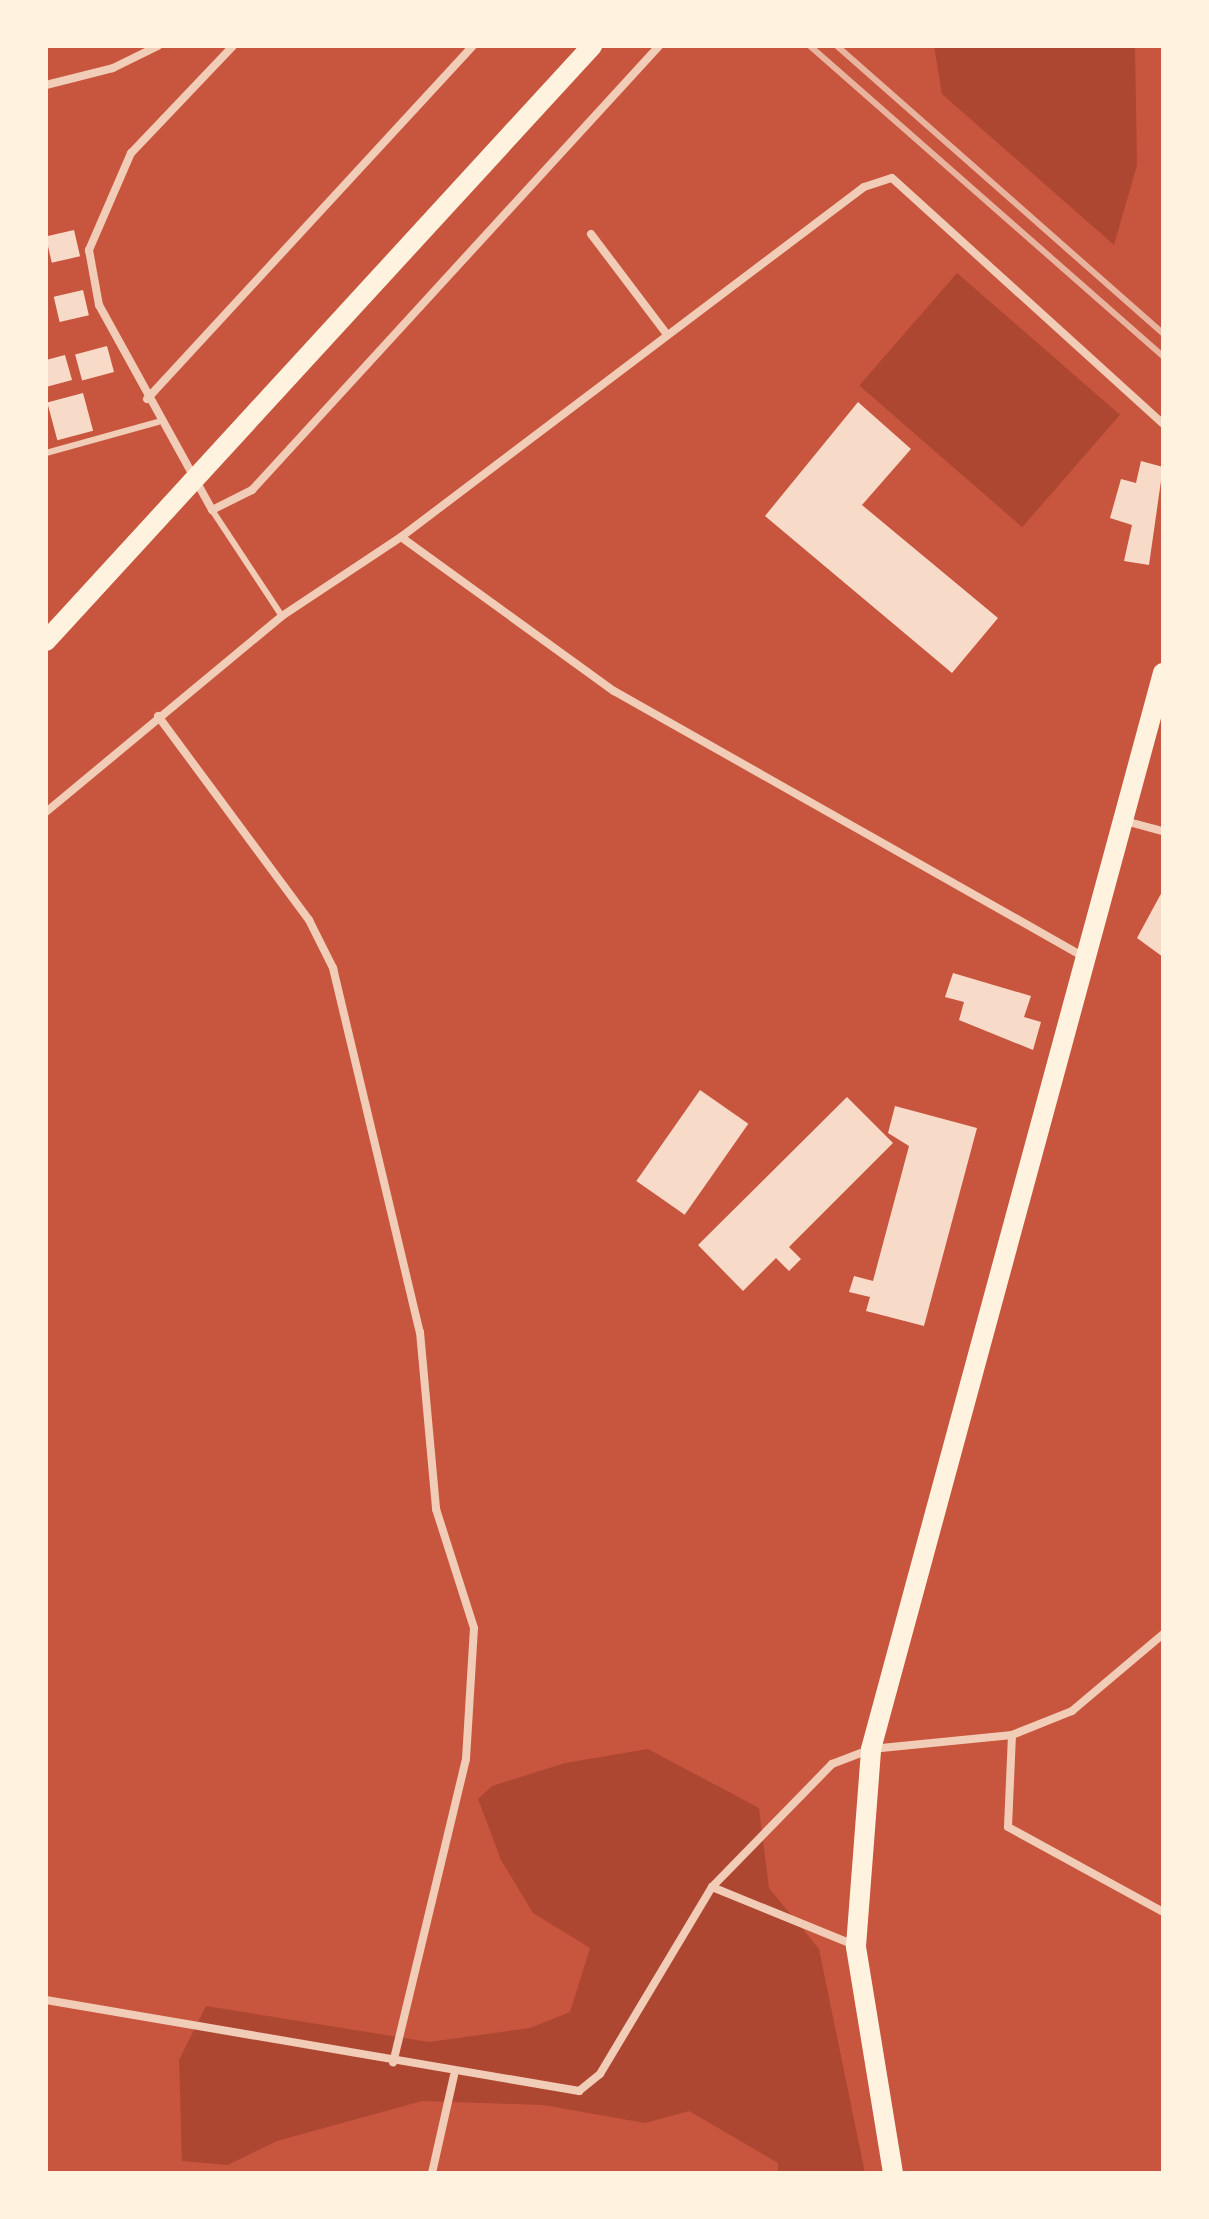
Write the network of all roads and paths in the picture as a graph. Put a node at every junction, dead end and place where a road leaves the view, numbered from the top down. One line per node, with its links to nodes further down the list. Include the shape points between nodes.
1 (158, 46): 6 (street, via 113,68)
2 (233, 46): 9 (street, via 131,153 89,250 99,305)
3 (473, 46): 9 (street)
4 (592, 46): 13 (main road)
5 (659, 46): 14 (street, via 252,490)
6 (46, 85)
7 (591, 234): 8 (street)
8 (666, 333): 11 (street, via 864,187 892,178); 15 (street)
9 (147, 399): 10 (street)
10 (158, 422): 12 (lane); 13 (street)
11 (1163, 424)
12 (46, 453)
13 (193, 482): 14 (street); 17 (main road)
14 (212, 510): 16 (lane)
15 (401, 537): 16 (street); 23 (street, via 614,691)
16 (282, 616): 19 (street)
17 (46, 641)
18 (1163, 673): 21 (main road)
19 (158, 716): 20 (street); 31 (street, via 309,920 333,968 420,1332 436,1509 474,1628 466,1759)
20 (46, 812)
21 (1124, 821): 22 (street); 23 (main road)
22 (1163, 831)
23 (1087, 958): 26 (main road)
24 (1163, 1634): 25 (street, via 1072,1711)
25 (1012, 1735): 26 (street); 28 (street, via 1008,1827)
26 (871, 1749): 27 (street, via 832,1764); 29 (main road)
27 (712, 1887): 29 (street); 32 (street, via 600,2074 579,2091)
28 (1163, 1912)
29 (856, 1946): 34 (main road)
30 (46, 2000): 31 (street)
31 (393, 2062): 32 (street)
32 (454, 2075): 33 (street)
33 (432, 2173)
34 (893, 2173)

